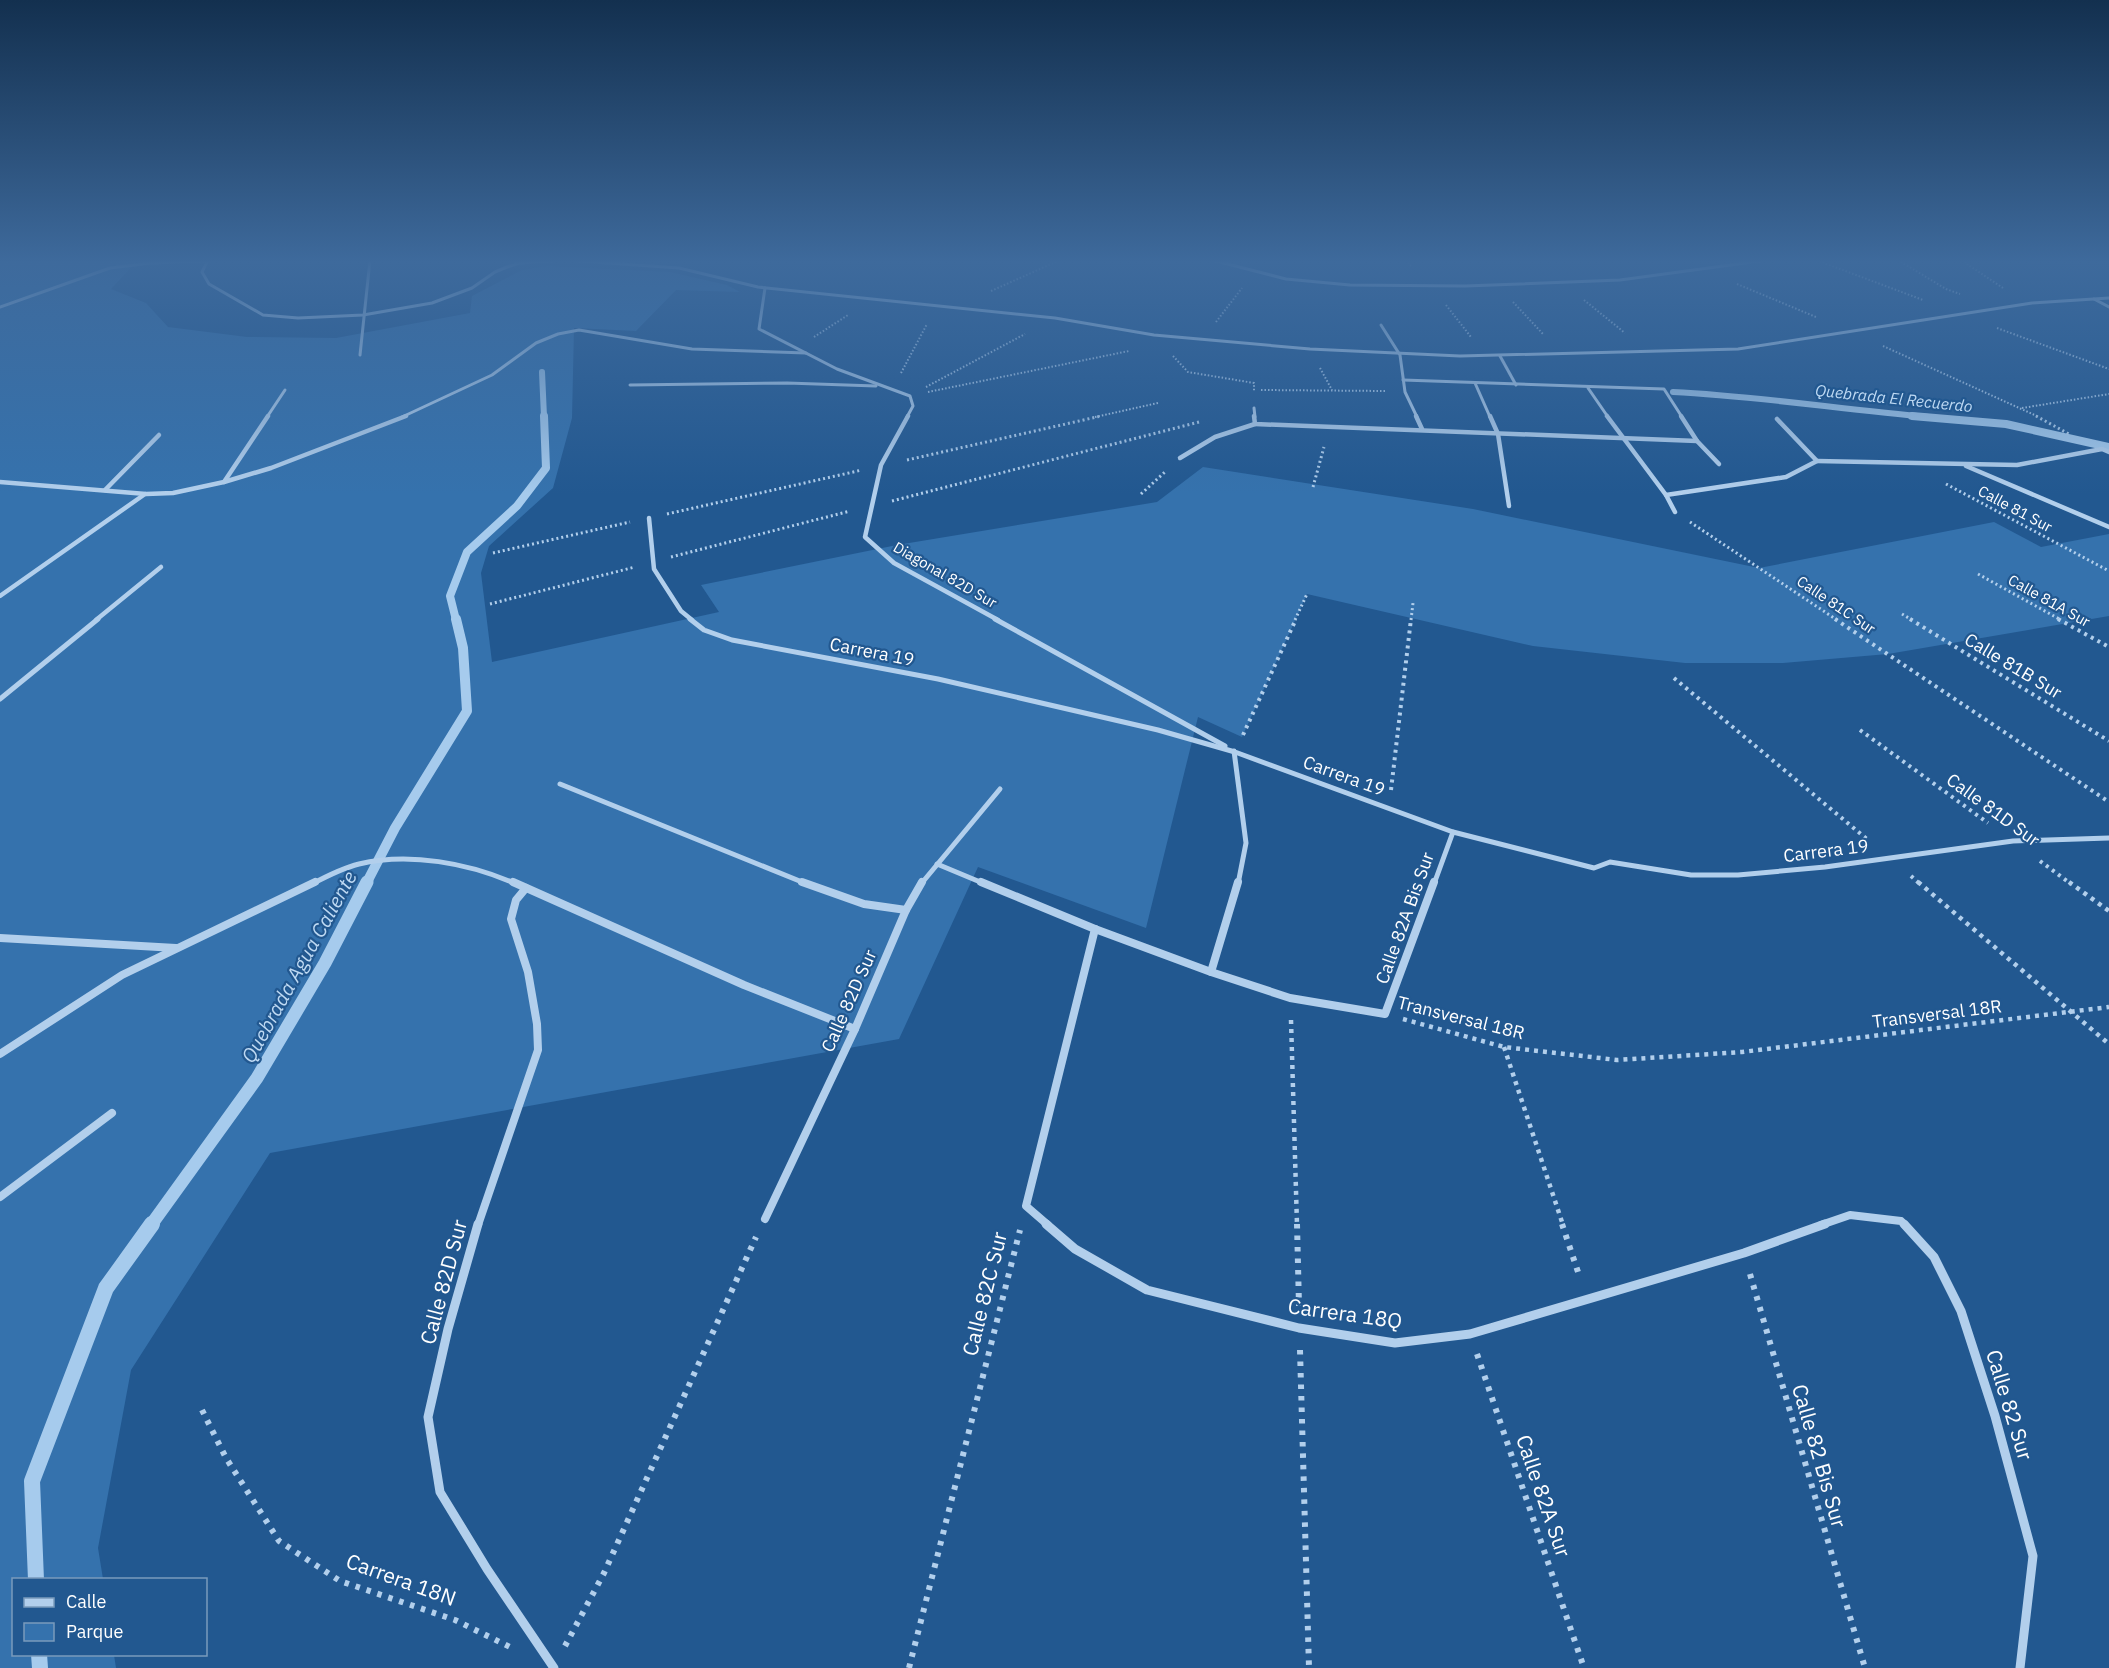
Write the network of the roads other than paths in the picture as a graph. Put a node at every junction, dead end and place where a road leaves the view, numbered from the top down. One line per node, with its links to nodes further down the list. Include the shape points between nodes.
1 (361, 338): 9 (street)
2 (549, 338): 33 (street, via 474,385 417,411 271,468)
3 (626, 338): 8 (street, via 692,349)
4 (778, 338): 8 (street)
5 (1189, 338): 10 (street)
6 (1389, 338): 10 (street)
7 (1817, 338): 11 (street, via 1738,350)
8 (806, 353): 16 (street)
9 (360, 355)
10 (1400, 355): 11 (street); 12 (street)
11 (1500, 356): 15 (street)
12 (1403, 380): 13 (street); 22 (street)
13 (1475, 383): 15 (street); 23 (street)
14 (630, 385): 16 (street)
15 (1516, 385): 17 (street)
16 (882, 386): 44 (street, Diagonal 82D Sur, via 910,396 913,406 881,465 865,537 894,563)
17 (1588, 388): 25 (street); 26 (street, via 1665,389)
18 (285, 390): 33 (street)
19 (1254, 408): 21 (street)
20 (1777, 418): 29 (street)
21 (1255, 424): 22 (street); 28 (street, via 1215,437)
22 (1422, 429): 23 (street)
23 (1498, 434): 25 (street); 37 (street)
24 (159, 435): 34 (street)
25 (1622, 439): 26 (street); 36 (street)
26 (1697, 441): 30 (street)
27 (2109, 452): 31 (street, via 2102,449 2017,465)
28 (1180, 458)
29 (1817, 461): 31 (street); 36 (street, via 1786,477)
30 (1719, 464)
31 (1963, 465): 40 (street)
32 (0, 482): 34 (street)
33 (224, 482): 35 (street, via 173,493)
34 (105, 490): 35 (street)
35 (146, 494): 42 (street)
36 (1666, 495): 38 (street)
37 (1509, 506)
38 (1675, 512)
39 (649, 518): 44 (street, Carrera 19, via 654,569 681,611 704,630 732,640 973,687)
40 (2109, 527)
41 (160, 567): 43 (street)
42 (1, 595)
43 (0, 699)
44 (1235, 752): 47 (street, Carrera 19); 55 (street, via 1246,843)
45 (560, 784): 51 (street, via 802,882 864,904)
46 (1000, 789): 49 (street, Calle 82D Sur)
47 (1453, 832): 48 (street, Carrera 19, via 1594,868 1610,862 1691,875 1783,872 2013,841); 56 (street, Calle 82A Bis Sur)
48 (2109, 838)
49 (937, 864): 51 (street, Calle 82D Sur); 52 (street, Transversal 18R)
50 (526, 888): 54 (street, via 492,873 448,863 412,859 363,863 328,876); 57 (street, via 744,985); 63 (street, Calle 82D Sur, via 516,900 511,919 528,972 538,1050 476,1230 428,1417 440,1492)
51 (906, 910): 57 (street, Calle 82D Sur)
52 (1095, 929): 55 (street, Transversal 18R); 61 (street, Carrera 18Q, via 1026,1206 1075,1249 1147,1290 1299,1328 1395,1343 1470,1334 1744,1253)
53 (0, 938): 54 (street)
54 (180, 949): 58 (street, via 122,975)
55 (1211, 972): 56 (street, Transversal 18R, via 1290,998)
56 (1385, 1014)
57 (855, 1029): 62 (street, Calle 82D Sur)
58 (0, 1054)
59 (112, 1113): 60 (street)
60 (0, 1197)
61 (1850, 1215): 64 (street, Calle 82 Sur, via 1901,1221 1934,1257 1960,1311 1995,1416 2033,1556)
62 (765, 1219)
63 (554, 1668)
64 (2020, 1668)

